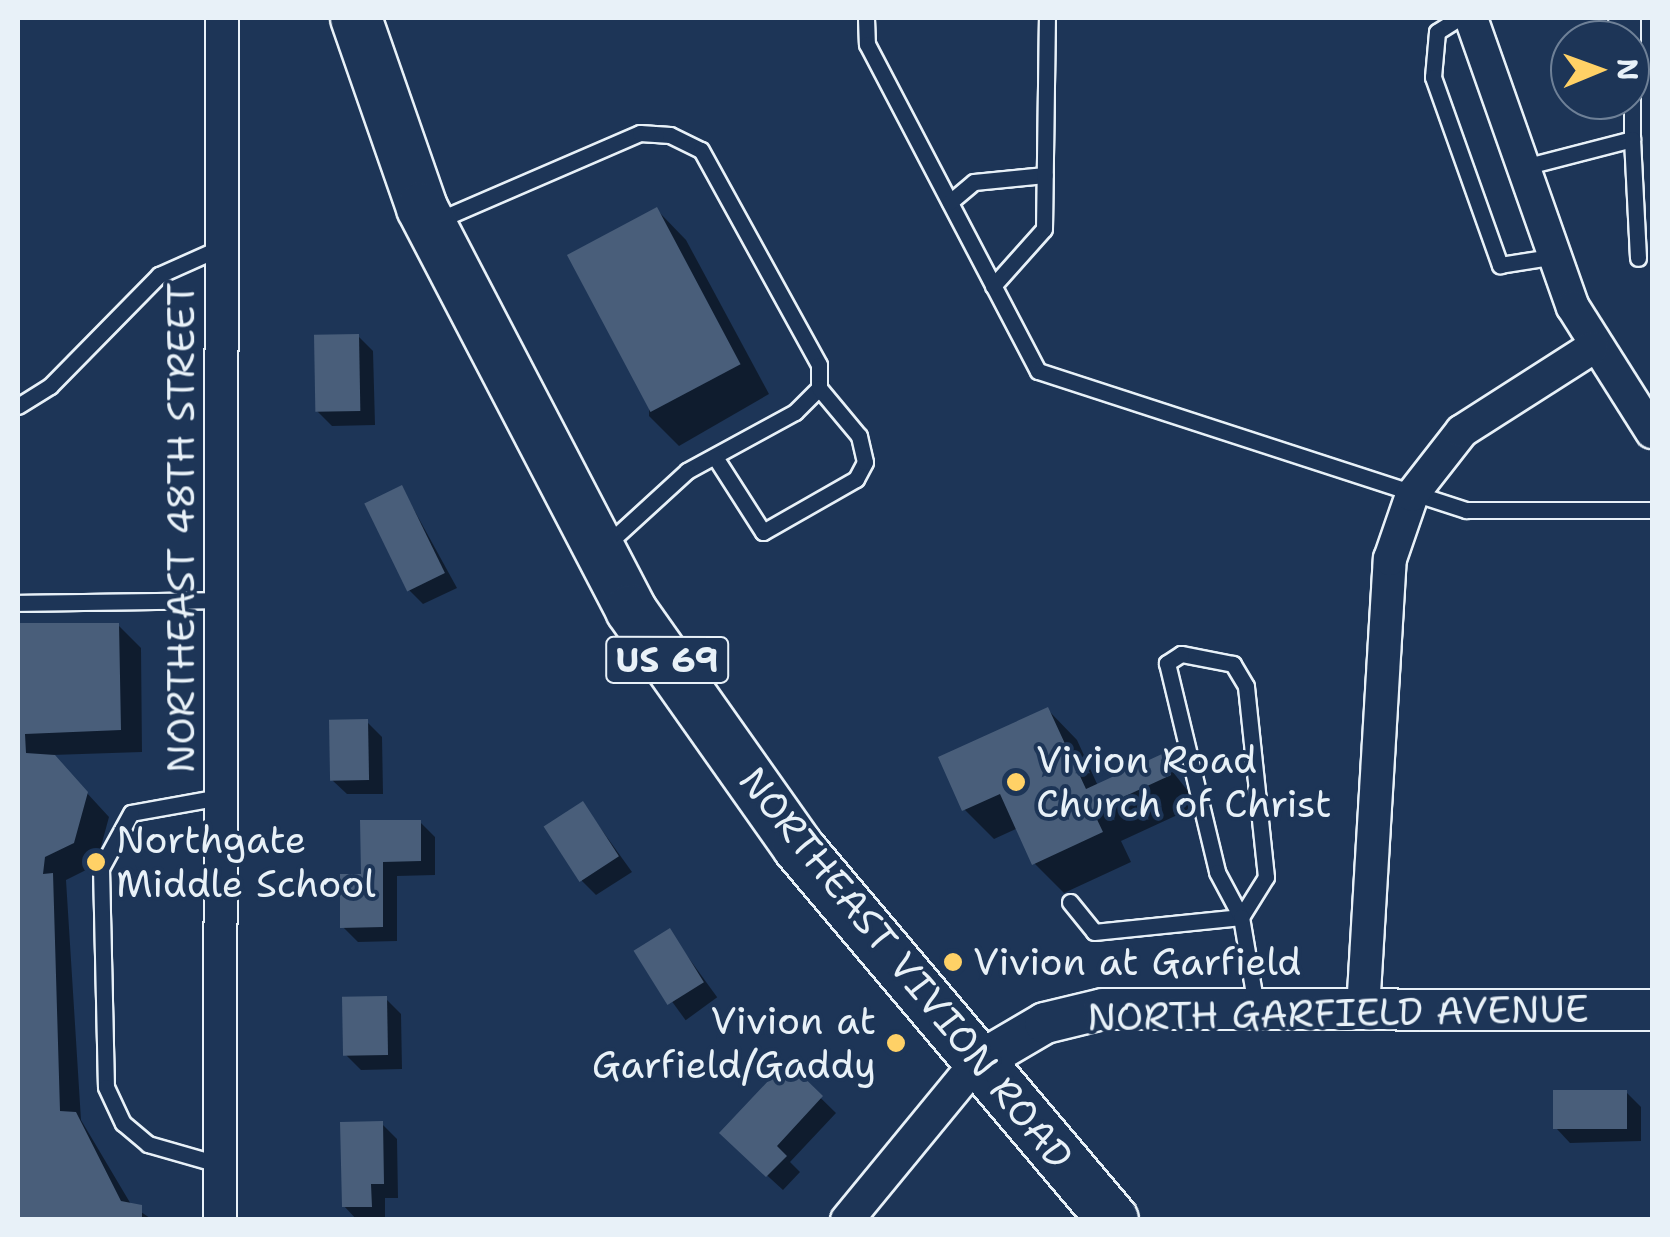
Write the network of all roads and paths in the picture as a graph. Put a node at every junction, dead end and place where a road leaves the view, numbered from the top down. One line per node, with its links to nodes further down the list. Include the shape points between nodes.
1 (222, 18): 13 (street, NORTHEAST 48TH STREET)
2 (356, 18): 12 (main road, NORTHEAST VIVION ROAD / US 69)
3 (866, 18): 11 (lane, via 867,44)
4 (1046, 18): 10 (lane)
5 (1458, 18): 14 (lane, via 1437,32 1434,77 1500,265)
6 (1472, 18): 9 (street)
7 (1632, 120): 8 (lane)
8 (1632, 139): 9 (lane); 15 (lane)
9 (1524, 166): 14 (street)
10 (1044, 175): 11 (lane, via 974,182); 16 (lane, via 1044,229)
11 (950, 202): 16 (lane)
12 (430, 224): 18 (lane, via 640,133 670,135 701,150 819,365); 24 (main road, NORTHEAST VIVION ROAD / US 69)
13 (222, 248): 19 (lane, via 159,275 50,386); 25 (street, NORTHEAST 48TH STREET)
14 (1556, 256): 17 (street)
15 (1638, 258)
16 (993, 286): 22 (lane, via 1038,372)
17 (1592, 348): 20 (street); 22 (street, via 1462,431)
18 (819, 388): 21 (lane); 21 (lane, via 859,436 865,462 856,479 763,532)
19 (18, 406)
20 (1652, 432)
21 (714, 456): 24 (lane)
22 (1412, 495): 23 (lane, via 1493,512); 31 (street, via 1384,580)
23 (1652, 510)
24 (600, 550): 33 (main road, NORTHEAST VIVION ROAD / US 69, via 631,610 798,848)
25 (220, 600): 26 (lane); 27 (street, NORTHEAST 48TH STREET)
26 (18, 603)
27 (220, 796): 34 (street, NORTHEAST 48TH STREET); 34 (lane, via 131,813 102,868 106,1087 123,1123 148,1144)
28 (1070, 902): 29 (lane, via 1094,932)
29 (1241, 917): 29 (lane, via 1266,877 1246,686 1233,664 1182,654 1166,663 1217,872); 30 (lane)
30 (1256, 1010): 31 (street, NORTH GARFIELD AVENUE); 33 (street, NORTH GARFIELD AVENUE, via 1084,1012 1010,1040)
31 (1363, 1010): 32 (street, NORTH GARFIELD AVENUE)
32 (1652, 1010)
33 (976, 1064): 36 (street); 37 (main road, NORTHEAST VIVION ROAD / US 69)
34 (221, 1165): 35 (street, NORTHEAST 48TH STREET)
35 (220, 1220)
36 (846, 1220)
37 (1113, 1220)

